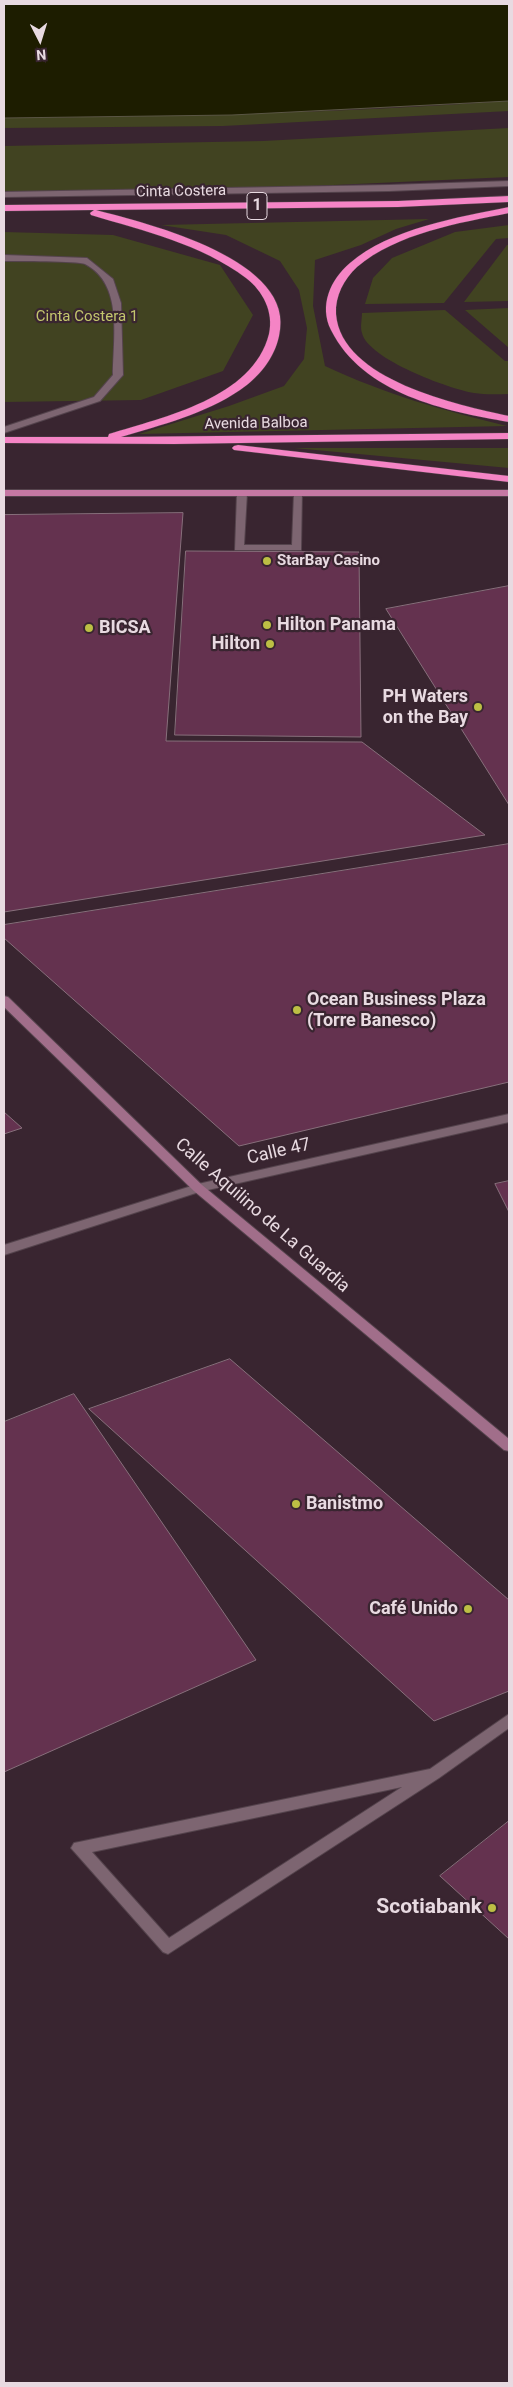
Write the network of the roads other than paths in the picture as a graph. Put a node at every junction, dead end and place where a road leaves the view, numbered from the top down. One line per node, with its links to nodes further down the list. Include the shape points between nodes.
1 (509, 183): 2 (street)
2 (4, 195)
3 (509, 199): 5 (highway, Cinta Costera / 1, via 398,204)
4 (4, 208): 5 (highway, Cinta Costera / 1)
5 (79, 208): 12 (highway, via 174,238 222,259 267,292 276,313 275,340 269,356 244,382 172,418)
6 (509, 210): 8 (highway, via 440,225 385,246 339,280 331,310 337,337 346,350 383,378 445,404)
7 (4, 258): 9 (street, via 87,262 110,281 117,304 118,374 97,399)
8 (509, 419)
9 (4, 430)
10 (509, 436): 13 (highway, Avenida Balboa)
11 (4, 440): 12 (highway, Avenida Balboa)
12 (99, 440): 13 (highway, Avenida Balboa)
13 (174, 441): 14 (highway)
14 (509, 479)
15 (4, 492): 16 (main road)
16 (242, 492): 17 (main road); 17 (street, via 239,548 297,548)
17 (299, 492): 18 (main road)
18 (509, 493)
19 (4, 1000): 21 (street, Calle Aquilino de La Guardia)
20 (509, 1118): 21 (street, Calle 47)
21 (198, 1188): 22 (street, Calle 47); 23 (street, Calle Aquilino de La Guardia)
22 (4, 1250)
23 (509, 1446)
24 (509, 1720): 25 (street)
25 (434, 1774): 25 (street, via 168,1947 79,1848 184,1826)

